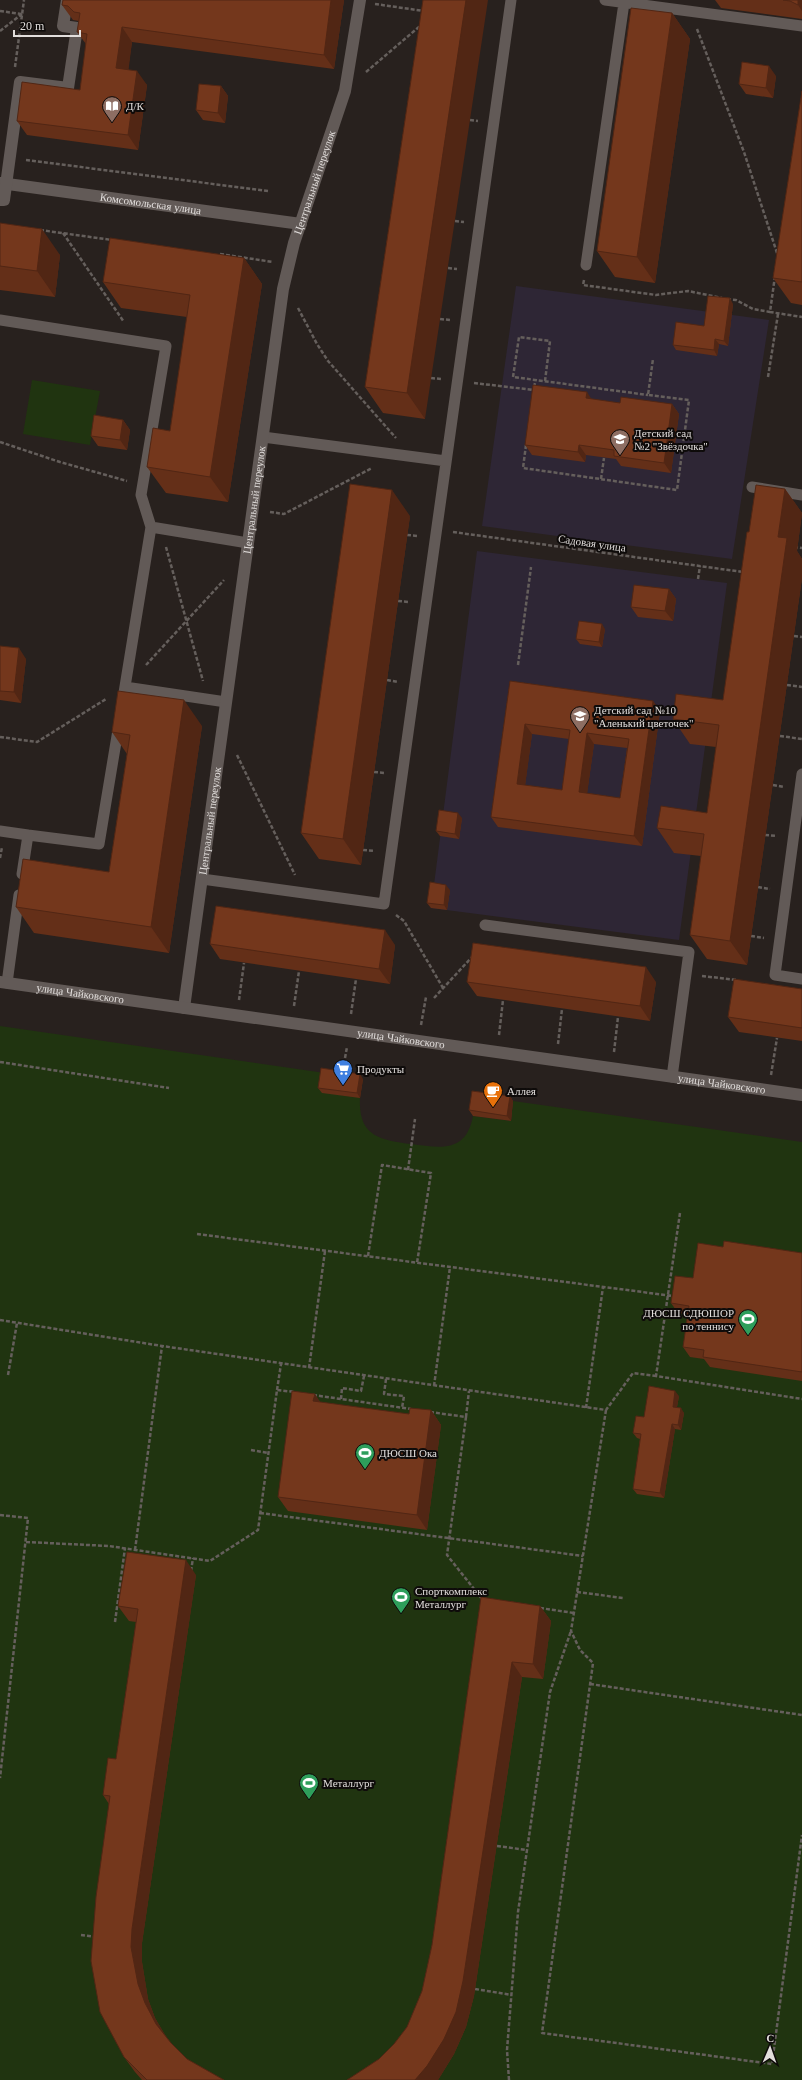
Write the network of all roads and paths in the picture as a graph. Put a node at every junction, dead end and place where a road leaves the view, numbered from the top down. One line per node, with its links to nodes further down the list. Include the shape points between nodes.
1 (66, 0): 13 (street, via 63,26 77,28 68,88 20,82)
2 (511, 0): 35 (lane)
3 (605, 0): 5 (lane)
4 (360, 1): 7 (path); 12 (street, Центральный переулок)
5 (624, 3): 8 (lane); 24 (lane)
6 (0, 11): 11 (path, via 22,14)
7 (429, 11)
8 (690, 12): 10 (lane); 23 (path, via 744,152 778,256)
9 (425, 22): 12 (path, via 373,64)
10 (802, 26)
11 (0, 31)
12 (345, 92): 17 (street, Центральный переулок)
13 (10, 158): 14 (street); 15 (path)
14 (3, 184): 16 (street, via 4,200); 17 (street, Комсомольская улица)
15 (268, 191)
16 (0, 200)
17 (301, 224): 40 (street, Центральный переулок, via 287,268)
18 (40, 230): 19 (path)
19 (63, 233): 20 (path); 31 (path)
20 (117, 240)
21 (216, 254): 22 (path)
22 (270, 261)
23 (777, 263)
24 (586, 265): 27 (path, via 583,285 656,295 688,291 736,300 753,309)
25 (776, 270): 27 (path)
26 (298, 307): 44 (path, via 328,361)
27 (770, 312): 28 (path)
28 (778, 314): 29 (path); 33 (path)
29 (802, 317)
30 (0, 320): 31 (lane)
31 (137, 341): 48 (lane, via 166,346)
32 (653, 359): 38 (path)
33 (768, 377)
34 (536, 380): 36 (path); 36 (path, via 513,376 519,337 550,341); 37 (path)
35 (457, 381): 37 (path); 46 (lane)
36 (545, 381): 38 (path)
37 (534, 390): 39 (path)
38 (648, 395): 47 (path, via 689,400 677,490)
39 (533, 398)
40 (263, 437): 43 (lane); 51 (street, Центральный переулок)
41 (528, 437): 47 (path, via 523,468)
42 (0, 442): 48 (path)
43 (398, 455): 44 (lane); 51 (path, via 284,514)
44 (414, 457): 46 (lane)
45 (604, 458): 47 (path)
46 (446, 461): 53 (lane)
47 (601, 479)
48 (143, 485): 52 (lane, via 141,495)
49 (752, 487): 50 (lane)
50 (802, 495)
51 (253, 509): 54 (street, Центральный переулок)
52 (156, 528): 54 (lane); 62 (path); 68 (lane)
53 (436, 530): 57 (path, Садовая улица); 81 (lane)
54 (248, 542): 71 (street, Центральный переулок)
55 (787, 546): 56 (path)
56 (802, 548)
57 (700, 566): 59 (path, Садовая улица); 60 (path)
58 (531, 567): 66 (path)
59 (746, 572)
60 (698, 579)
61 (224, 580): 62 (path)
62 (187, 622): 65 (path); 70 (path)
63 (794, 636): 64 (path)
64 (802, 637)
65 (145, 665)
66 (518, 665)
67 (787, 685): 69 (path)
68 (125, 687): 70 (lane); 73 (path, via 37,742); 78 (lane, via 99,844)
69 (802, 687)
70 (208, 699): 71 (lane)
71 (226, 702): 79 (street, Центральный переулок)
72 (780, 736): 74 (path)
73 (0, 737)
74 (802, 739)
75 (236, 754): 80 (path)
76 (802, 774): 87 (lane, via 775,975)
77 (0, 831): 78 (lane)
78 (28, 835): 89 (lane)
79 (202, 879): 80 (lane); 94 (street, Центральный переулок)
80 (304, 894): 81 (lane)
81 (384, 904): 90 (path, via 404,921)
82 (485, 925): 86 (lane, via 689,952)
83 (474, 954): 90 (path)
84 (244, 963): 96 (path)
85 (299, 971): 98 (path)
86 (686, 974): 88 (path); 105 (lane)
87 (802, 979)
88 (740, 980)
89 (4, 983): 94 (street, улица Чайковского)
90 (443, 988): 92 (path)
91 (426, 996): 100 (path)
92 (434, 998)
93 (504, 1000): 101 (path)
94 (184, 1008): 96 (street, улица Чайковского)
95 (562, 1009): 102 (path)
96 (236, 1016): 98 (street, улица Чайковского)
97 (618, 1016): 104 (path)
98 (292, 1024): 100 (street, улица Чайковского)
99 (777, 1038): 107 (path)
100 (419, 1041): 101 (street, улица Чайковского)
101 (497, 1052): 102 (street, улица Чайковского)
102 (556, 1060): 104 (street, улица Чайковского)
103 (0, 1062): 106 (path)
104 (612, 1069): 105 (street, улица Чайковского)
105 (672, 1077): 107 (street, улица Чайковского)
106 (169, 1088)
107 (769, 1091): 108 (street, улица Чайковского)
108 (802, 1095)
109 (415, 1119): 110 (path)
110 (408, 1170): 114 (path, via 382,1166); 115 (path, via 430,1174)
111 (680, 1214): 118 (path)
112 (197, 1234): 113 (path)
113 (326, 1251): 114 (path); 124 (path)
114 (368, 1256): 115 (path)
115 (417, 1263): 116 (path)
116 (450, 1267): 117 (path); 129 (path)
117 (603, 1287): 118 (path); 138 (path)
118 (668, 1296): 119 (path); 127 (path)
119 (680, 1297)
120 (0, 1320): 121 (path)
121 (17, 1323): 122 (path); 125 (path)
122 (162, 1346): 123 (path); 151 (path)
123 (281, 1364): 124 (path); 130 (path)
124 (309, 1368): 126 (path)
125 (8, 1375)
126 (364, 1376): 128 (path); 134 (path, via 361,1390 342,1388)
127 (656, 1376): 135 (path); 141 (path, via 633,1373)
128 (386, 1379): 129 (path); 137 (path, via 384,1394 404,1396)
129 (434, 1386): 131 (path)
130 (277, 1390): 132 (path); 145 (path)
131 (469, 1391): 138 (path); 143 (path)
132 (298, 1393)
133 (306, 1394): 134 (path)
134 (341, 1399): 136 (path)
135 (802, 1399)
136 (371, 1403): 137 (path); 139 (path)
137 (402, 1408): 140 (path)
138 (586, 1408): 141 (path)
139 (370, 1410)
140 (416, 1410)
141 (606, 1410): 152 (path)
142 (424, 1411): 143 (path)
143 (466, 1417): 148 (path)
144 (251, 1450): 145 (path)
145 (268, 1453): 146 (path)
146 (260, 1513): 148 (path); 153 (path, via 258,1530 210,1561)
147 (0, 1515): 149 (path, via 28,1518)
148 (449, 1539): 152 (path); 157 (path, via 447,1555 483,1600)
149 (26, 1542): 150 (path); 164 (path)
150 (125, 1548): 151 (path); 160 (path)
151 (135, 1550): 153 (path)
152 (583, 1556): 155 (path)
153 (193, 1558): 154 (path)
154 (191, 1574)
155 (577, 1592): 156 (path); 159 (path)
156 (623, 1598)
157 (490, 1600)
158 (536, 1607): 159 (path)
159 (574, 1613): 161 (path)
160 (115, 1622)
161 (571, 1631): 162 (path, via 580,1650 593,1663); 167 (path, via 550,1692)
162 (590, 1684): 163 (path); 165 (path, via 542,2033 772,2064)
163 (802, 1715)
164 (0, 1778)
165 (802, 1835)
166 (497, 1846): 167 (path)
167 (527, 1850): 171 (path, via 518,1912)
168 (81, 1935): 169 (path)
169 (103, 1938)
170 (475, 1989): 171 (path)
171 (512, 1994): 172 (path, via 507,2050)
172 (509, 2080)

